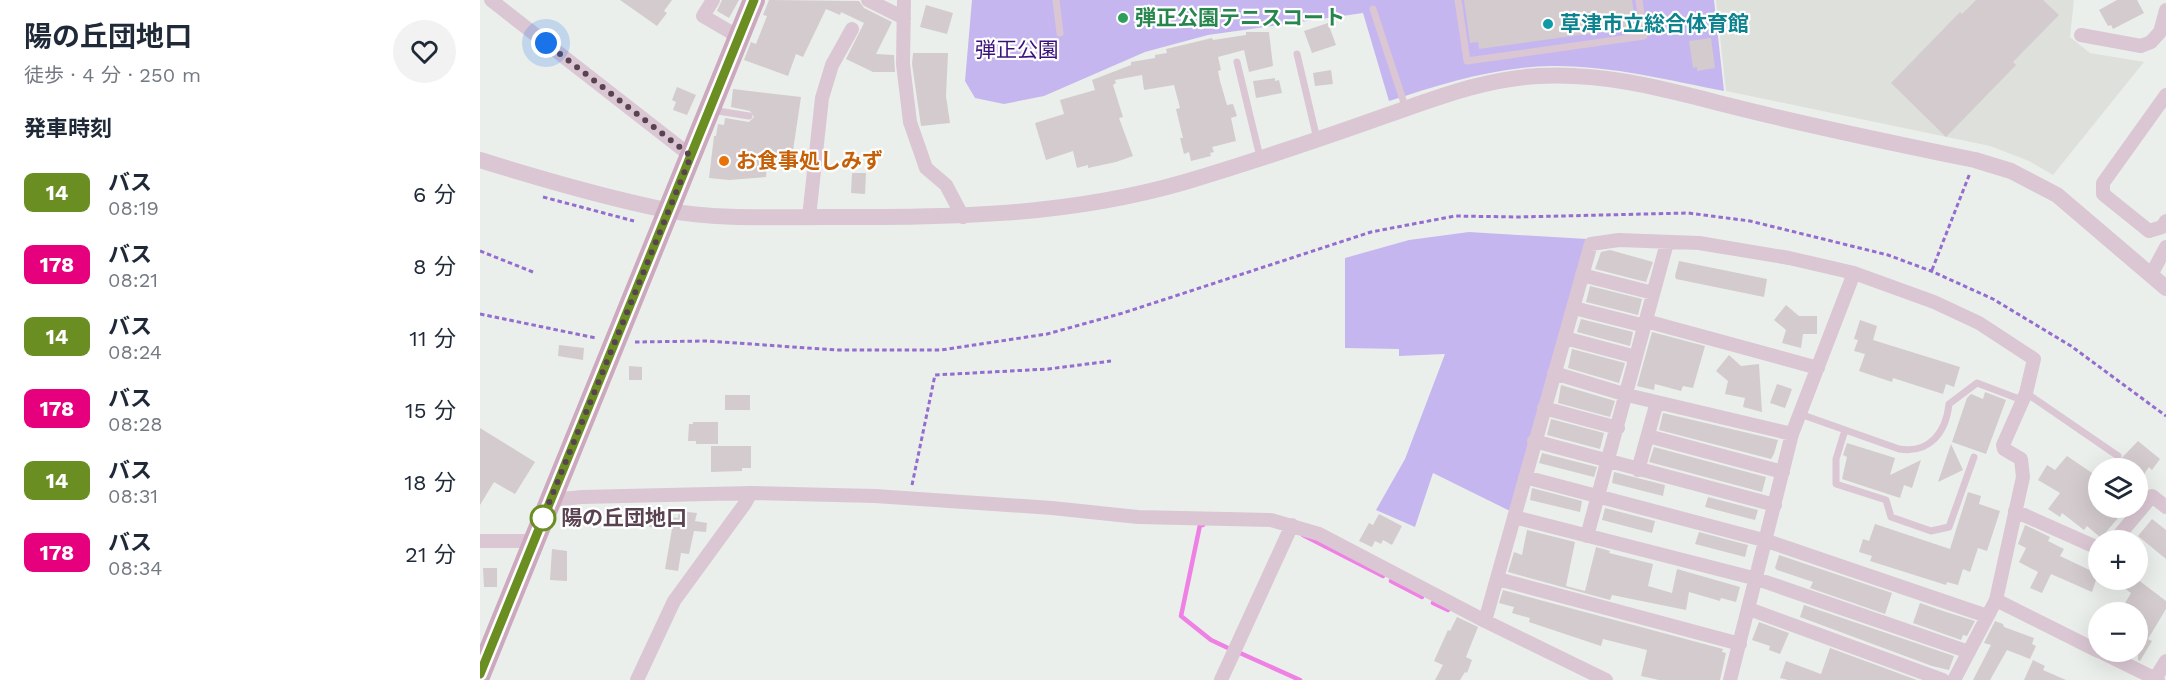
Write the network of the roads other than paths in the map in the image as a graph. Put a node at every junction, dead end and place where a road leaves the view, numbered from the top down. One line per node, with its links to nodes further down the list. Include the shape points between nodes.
1 (491, 0): 23 (street)
2 (713, 0): 15 (street, via 703,16)
3 (754, 0): 15 (main road)
4 (868, 0): 11 (street)
5 (904, 0): 11 (street)
6 (1056, 0): 13 (lane)
7 (1458, 0): 8 (lane, via 1467,62 1644,36)
8 (1640, 0)
9 (1373, 9): 19 (lane)
10 (2166, 10): 14 (street, via 2160,32 2141,46)
11 (904, 18): 28 (street, via 903,64 910,122 926,168 946,185)
12 (852, 29): 27 (street, via 832,65 822,98)
13 (1060, 33)
14 (2081, 35)
15 (739, 37): 20 (main road)
16 (1297, 54): 22 (lane)
17 (1237, 62): 24 (lane)
18 (2166, 95): 29 (street, via 2103,183 2103,194 2149,231 2162,227)
19 (1406, 109): 22 (street); 34 (street, via 1461,88 1540,75 1599,77 1673,90 2011,171 2057,195)
20 (710, 110): 21 (lane); 23 (main road)
21 (749, 116)
22 (1317, 140): 24 (street)
23 (691, 156): 26 (main road)
24 (1260, 158): 28 (street, via 1121,199)
25 (480, 160): 26 (street)
26 (669, 211): 27 (street); 61 (main road)
27 (809, 217): 28 (street)
28 (963, 217)
29 (2166, 221)
30 (1667, 243): 32 (street, via 1699,243); 33 (street, via 1619,240 1591,244); 36 (street)
31 (2166, 247): 34 (street)
32 (1854, 273): 41 (street); 44 (street, via 1979,323 2034,359)
33 (1582, 275): 36 (street); 37 (street)
34 (2151, 275): 35 (street)
35 (2166, 288)
36 (1653, 293): 38 (street)
37 (1574, 308): 38 (street); 39 (street)
38 (1645, 324): 40 (street); 41 (street)
39 (1565, 338): 40 (street); 42 (street)
40 (1636, 357): 43 (street)
41 (1818, 368): 47 (street)
42 (1554, 373): 43 (street); 46 (street)
43 (1627, 395): 45 (street); 48 (street)
44 (2024, 396): 49 (lane, via 1977,383 1949,404 1938,438 1922,449 1899,449); 53 (lane); 64 (street, via 2003,445 2021,459 2024,477)
45 (1657, 402): 50 (street); 51 (street)
46 (1544, 408): 48 (street); 52 (street)
47 (1800, 414): 49 (lane); 50 (street)
48 (1618, 428): 55 (street)
49 (1845, 430): 54 (lane, via 1836,459 1836,484 1886,500 1891,517 1931,531 1949,527)
50 (1792, 434): 57 (street)
51 (1648, 436): 56 (street); 57 (street)
52 (1534, 441): 55 (street); 58 (street)
53 (2118, 456)
54 (1974, 457)
55 (1609, 461): 56 (street); 60 (street)
56 (1638, 470): 62 (street)
57 (1783, 472): 62 (street)
58 (1525, 477): 60 (street); 65 (street)
59 (750, 493): 61 (street); 66 (street, via 909,498 1138,517 1271,520); 87 (street, via 674,601)
60 (1598, 497): 68 (street); 71 (street)
61 (551, 500): 70 (main road)
62 (1775, 505): 71 (street)
63 (2166, 507): 67 (street, via 2152,496)
64 (2014, 511): 72 (street); 75 (street)
65 (1514, 517): 68 (street); 73 (street)
66 (1292, 525): 78 (street, via 1319,534); 88 (street)
67 (2123, 530)
68 (1587, 536): 74 (street)
69 (480, 541): 70 (street)
70 (533, 541): 84 (main road)
71 (1767, 541): 74 (street); 77 (street)
72 (2088, 544)
73 (1498, 579): 78 (street); 79 (street)
74 (1757, 579): 76 (street); 81 (street)
75 (1996, 600): 77 (street); 80 (street)
76 (1749, 609): 79 (street); 91 (street)
77 (1987, 616): 81 (street)
78 (1485, 621): 89 (street)
79 (1740, 644): 85 (street)
80 (2088, 646)
81 (1969, 652): 92 (street)
82 (2166, 661): 86 (street)
83 (2121, 662): 86 (street)
84 (480, 674)
85 (1731, 677): 90 (street)
86 (2156, 679)
87 (637, 680)
88 (1221, 680)
89 (1606, 680)
90 (1745, 680)
91 (1943, 680)
92 (1954, 680)

